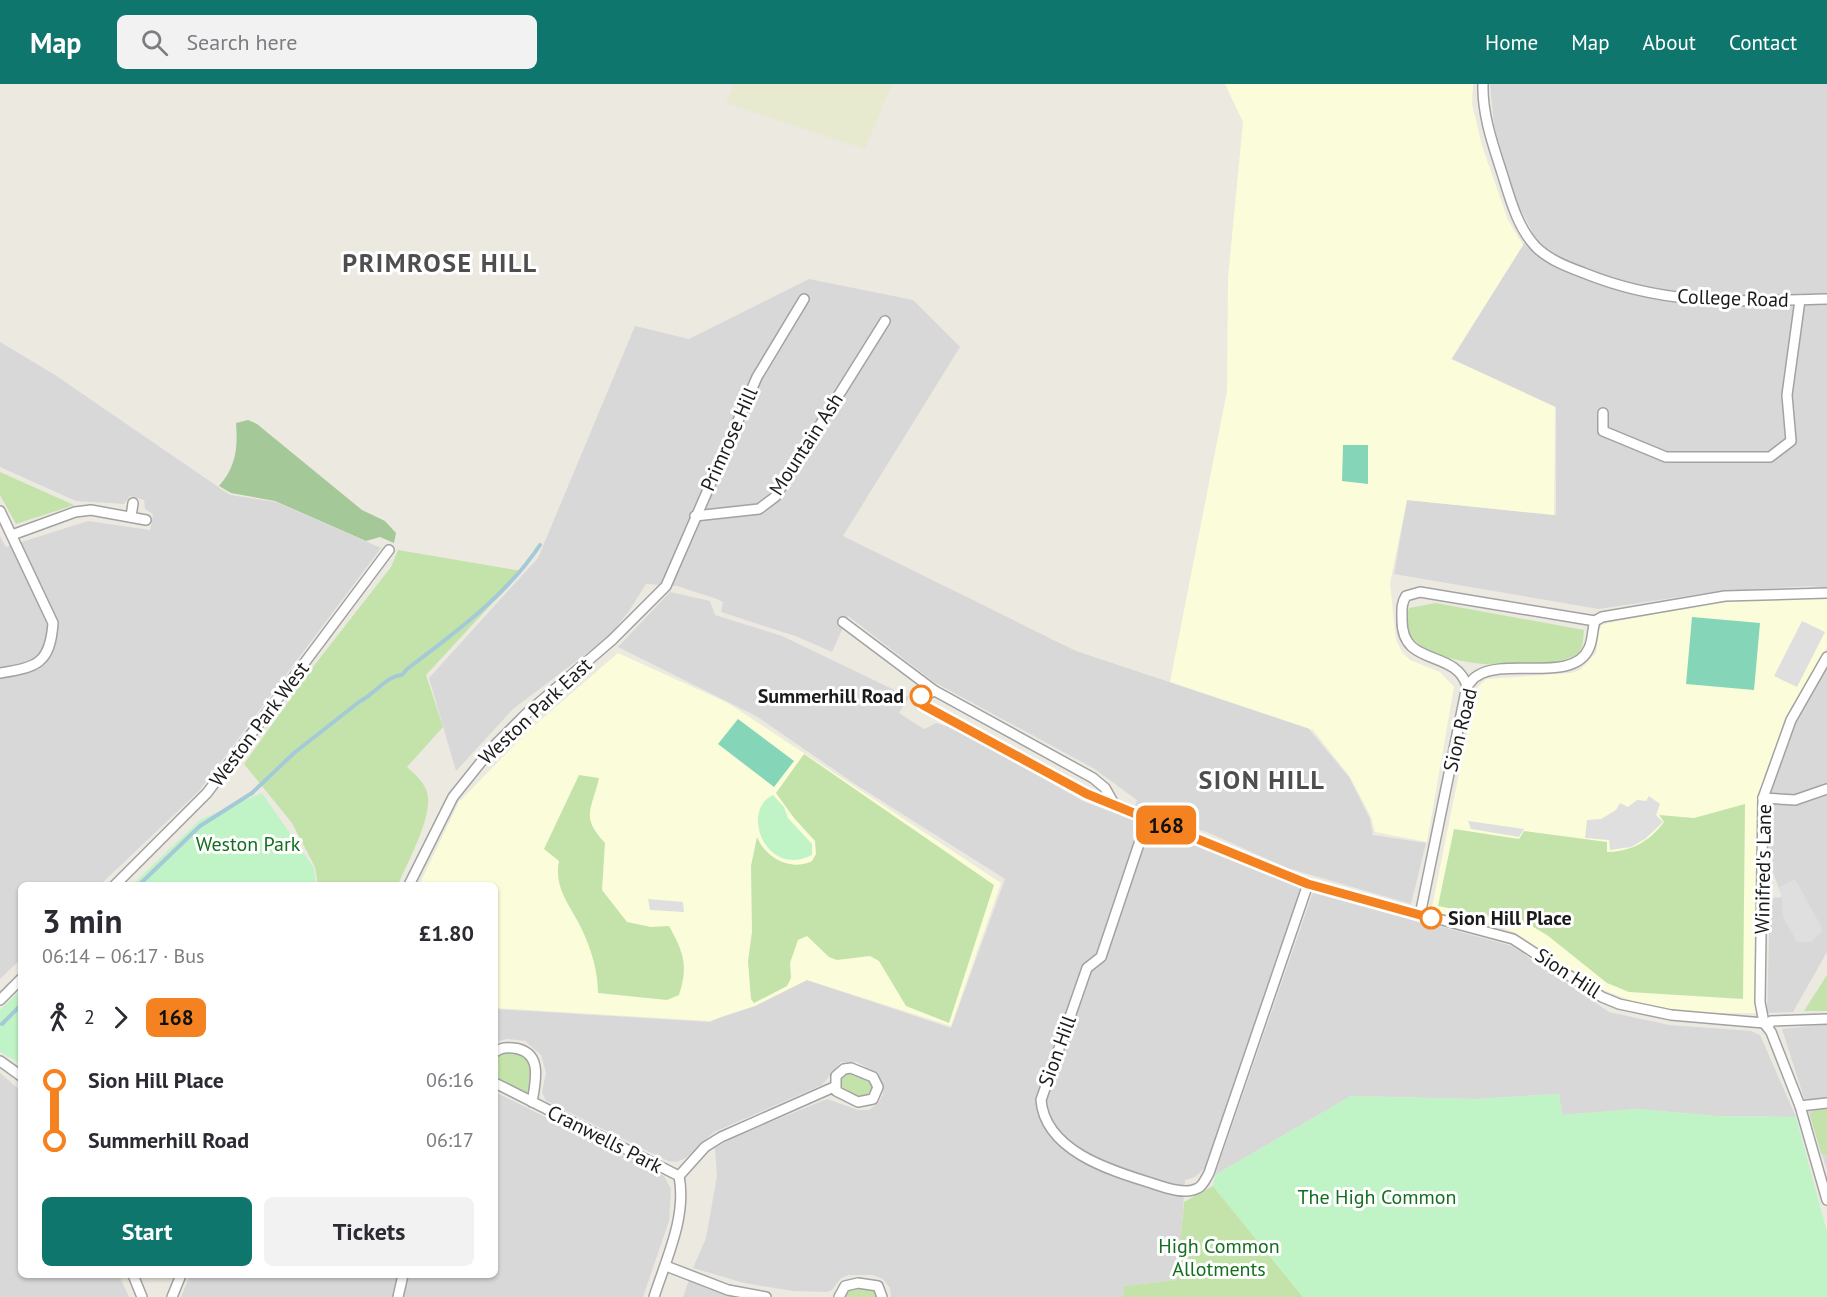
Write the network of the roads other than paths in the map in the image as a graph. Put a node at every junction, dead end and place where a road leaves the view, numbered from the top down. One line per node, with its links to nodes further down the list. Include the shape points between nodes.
1 (1483, 84): 4 (street, College Road, via 1490,136 1513,207 1537,247 1560,264 1646,293 1702,301)
2 (804, 299): 9 (street, Primrose Hill, via 757,377)
3 (1827, 299): 4 (street, College Road)
4 (1800, 300): 6 (street, via 1787,395 1791,441 1770,457 1666,457 1603,431)
5 (885, 321): 9 (street, Mountain Ash, via 775,496 759,509)
6 (1603, 413)
7 (133, 503): 10 (street)
8 (0, 511): 12 (street)
9 (695, 516): 14 (street, Primrose Hill)
10 (131, 517): 11 (street); 12 (street, via 91,510 75,512)
11 (146, 520)
12 (12, 535): 19 (street, via 53,624 44,659 31,668)
13 (388, 550): 26 (street, Weston Park West, via 207,793)
14 (666, 586): 27 (street, Weston Park East, via 493,747 453,797)
15 (1827, 593): 16 (street, via 1725,596)
16 (1595, 621): 20 (street, Sion Road, via 1590,647 1572,664 1497,669 1477,675); 20 (street, via 1420,592 1406,596 1402,602 1405,640 1413,650 1455,667 1463,674)
17 (843, 622): 21 (street)
18 (1827, 657): 23 (street, Winifred's Lane, via 1791,720)
19 (0, 673)
20 (1467, 686): 29 (street, Sion Road)
21 (935, 691): 24 (street, via 1093,778 1105,788); 24 (street, via 921,696 923,705 1087,794)
22 (1827, 789): 23 (street, via 1795,800)
23 (1763, 798): 33 (street, Winifred's Lane, via 1760,1002)
24 (1114, 804): 25 (street)
25 (1148, 817): 28 (street, Sion Hill); 28 (street, Sion Hill, via 1101,957 1087,968 1041,1100 1044,1117 1062,1140 1112,1171 1165,1188 1190,1190 1202,1185)
26 (118, 882)
27 (410, 882)
28 (1308, 884): 29 (street, Sion Hill)
29 (1420, 915): 33 (street, Sion Hill, via 1513,939 1619,1004 1671,1015)
30 (18, 982): 31 (street)
31 (0, 1000)
32 (1827, 1018): 33 (street, Sion Hill, via 1772,1021)
33 (1766, 1025): 41 (street, Winifred's Lane)
34 (498, 1051): 39 (street, Cranwells Park, via 508,1047 522,1049 534,1059 538,1073)
35 (0, 1061): 36 (street)
36 (18, 1074)
37 (498, 1084): 39 (street, Cranwells Park)
38 (834, 1087): 38 (street, Cranwells Park, via 839,1072 851,1068 873,1077 878,1087 873,1099 866,1102 840,1094); 44 (street, Cranwells Park, via 721,1137 705,1147)
39 (532, 1101): 44 (street, Cranwells Park)
40 (1827, 1103): 41 (street)
41 (1800, 1106): 43 (street, Winifred's Lane)
42 (1827, 1161): 43 (street)
43 (1817, 1164): 45 (street, Winifred's Lane)
44 (679, 1176): 46 (street, Cranwells Park, via 680,1207)
45 (1827, 1200)
46 (666, 1266): 53 (street, Cranwells Park); 54 (street, via 728,1290)
47 (134, 1278): 50 (street)
48 (180, 1278): 51 (street)
49 (402, 1278): 52 (street)
50 (142, 1297)
51 (172, 1297)
52 (398, 1297)
53 (654, 1297)
54 (766, 1297)
55 (839, 1297): 56 (street, via 845,1286 858,1283 878,1286)
56 (882, 1297)

